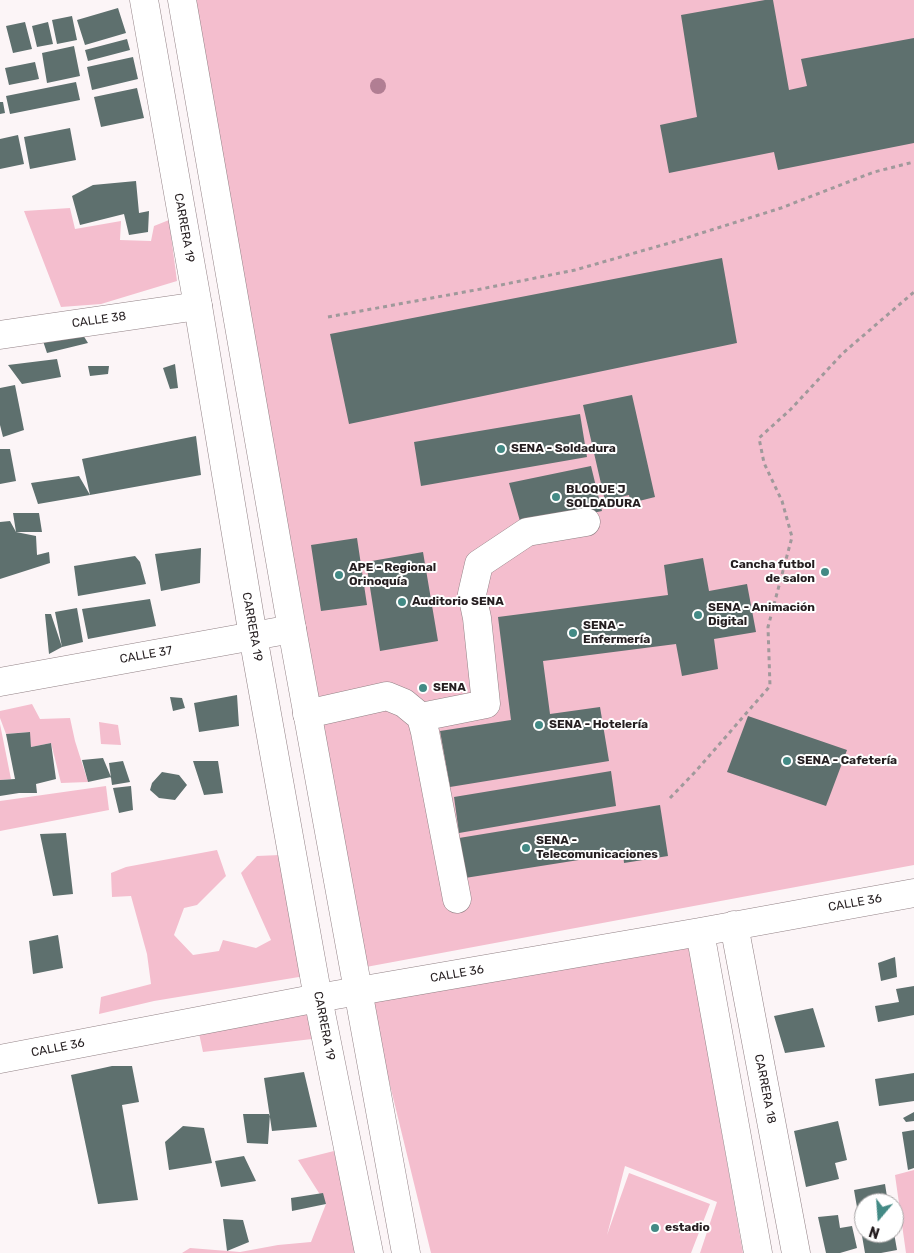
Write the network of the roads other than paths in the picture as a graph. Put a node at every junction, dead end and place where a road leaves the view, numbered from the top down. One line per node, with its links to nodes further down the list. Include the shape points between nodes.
1 (144, 0): 3 (street, CARRERA 19)
2 (182, 0): 6 (street)
3 (198, 306): 4 (street, CALLE 38); 7 (street, CARRERA 19)
4 (0, 335)
5 (586, 522): 10 (street, via 527,532 479,564 472,594 486,704)
6 (292, 629): 7 (street, CALLE 37); 9 (street)
7 (254, 636): 8 (street, CALLE 37); 16 (street, CARRERA 19)
8 (0, 682)
9 (307, 714): 10 (street, via 387,696 404,703); 15 (street)
10 (421, 717): 12 (street)
11 (914, 892): 13 (street, CALLE 36)
12 (457, 899)
13 (734, 925): 14 (street, CALLE 36); 21 (street, CARRERA 18)
14 (700, 932): 15 (street, CALLE 36); 20 (street)
15 (358, 992): 16 (street, CALLE 36); 19 (street)
16 (318, 998): 17 (street, CALLE 36); 18 (street, CARRERA 19)
17 (0, 1059)
18 (369, 1253)
19 (406, 1253)
20 (758, 1253)
21 (796, 1253)

